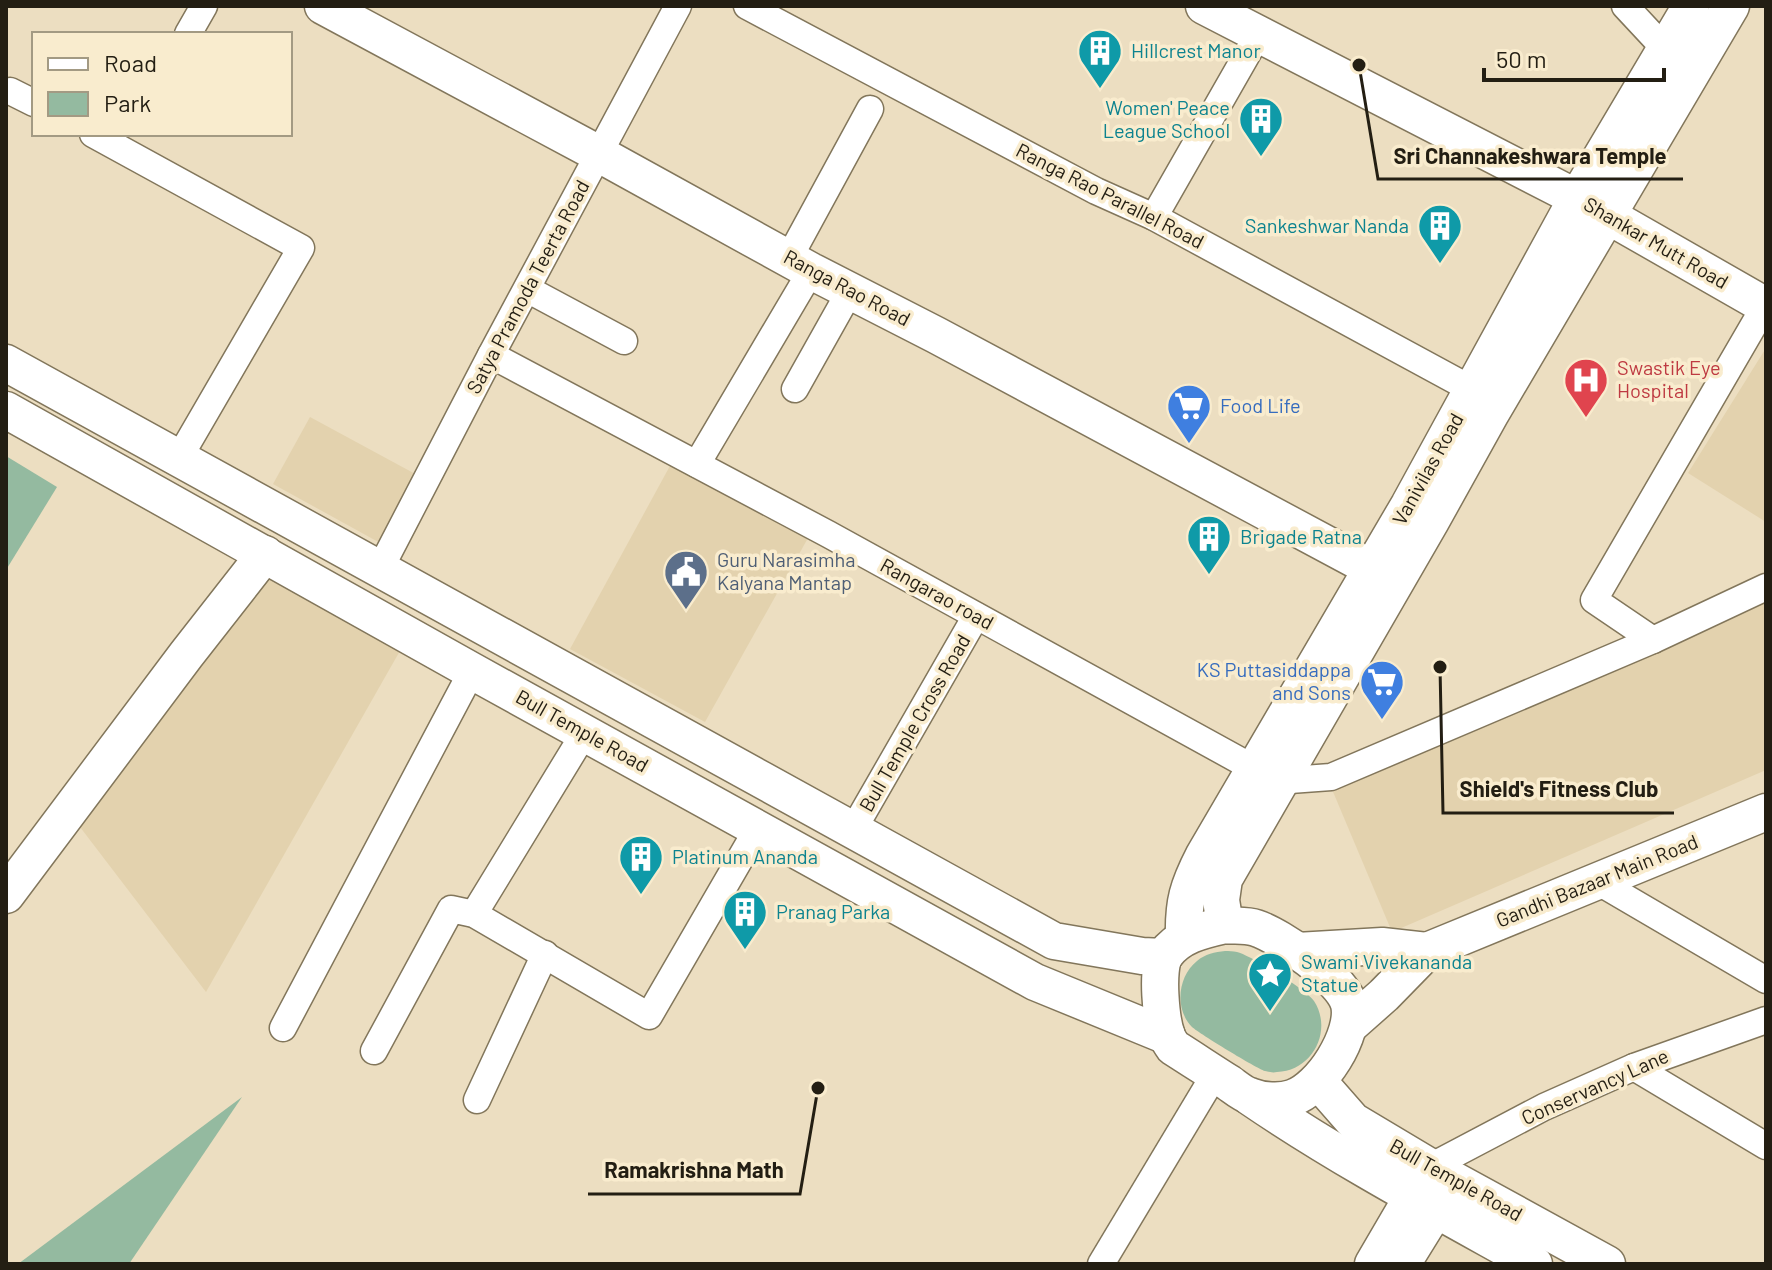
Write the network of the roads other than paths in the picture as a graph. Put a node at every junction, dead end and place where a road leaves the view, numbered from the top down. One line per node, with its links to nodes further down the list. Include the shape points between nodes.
1 (204, 6): 9 (street)
2 (678, 6): 17 (street, Satya Pramoda Teerta Road)
3 (747, 6): 19 (street, Ranga Rao Parallel Road)
4 (1204, 6): 10 (main road, Shankar Mutt Road)
5 (1625, 6): 11 (street)
6 (1691, 6): 11 (main road, Vanivilas Road)
7 (1731, 6): 18 (main road, Vanivilas Road)
8 (346, 11): 17 (main road, Ranga Rao Road)
9 (189, 32)
10 (1258, 35): 18 (main road, Shankar Mutt Road); 19 (street)
11 (1666, 50): 18 (main road, Vanivilas Road)
12 (10, 91): 13 (street)
13 (32, 102)
14 (870, 109): 20 (street)
15 (102, 136): 16 (street)
16 (128, 142): 30 (street, via 301,248)
17 (599, 154): 20 (main road, Ranga Rao Road); 21 (street, Satya Pramoda Teerta Road)
18 (1593, 207): 23 (main road, Shankar Mutt Road); 28 (main road, Vanivilas Road); 40 (main road, Vanivilas Road, via 1431,521)
19 (1154, 217): 28 (street, Ranga Rao Parallel Road)
20 (800, 265): 22 (main road, Ranga Rao Road); 31 (street)
21 (527, 289): 24 (street); 25 (street, Satya Pramoda Teerta Road)
22 (850, 291): 27 (street); 33 (main road, Ranga Rao Road)
23 (1766, 305): 37 (street, via 1594,600)
24 (624, 341)
25 (491, 355): 31 (street, Rangarao road); 34 (street, Satya Pramoda Teerta Road)
26 (6, 363): 30 (main road)
27 (795, 389)
28 (1471, 389): 33 (main road, Vanivilas Road)
29 (6, 410): 32 (main road, Bull Temple Road)
30 (179, 458): 34 (main road)
31 (697, 464): 36 (street, Rangarao road)
32 (265, 554): 38 (main road, Bull Temple Road); 45 (main road)
33 (1371, 568): 40 (main road, Vanivilas Road)
34 (380, 569): 43 (main road)
35 (1766, 587): 37 (street)
36 (976, 616): 40 (street, Rangarao road); 43 (street, Bull Temple Cross Road)
37 (1653, 640): 40 (street, via 1331,777 1290,780)
38 (472, 671): 39 (main road, Bull Temple Road); 55 (street)
39 (585, 732): 42 (main road, Bull Temple Road); 46 (street)
40 (1268, 774): 47 (main road, via 1224,879); 48 (main road, Vanivilas Road, via 1204,855 1187,892)
41 (1766, 812): 44 (main road, Gandhi Bazaar Main Road)
42 (758, 828): 51 (street, via 649,1016); 56 (main road, Bull Temple Road, via 1035,982)
43 (853, 830): 48 (main road, via 1054,941 1142,956)
44 (1597, 881): 50 (main road, Gandhi Bazaar Main Road); 52 (street)
45 (6, 895)
46 (474, 914): 51 (street); 57 (street, via 451,909)
47 (1225, 925): 48 (main road, via 1202,930); 49 (main road, via 1255,928)
48 (1174, 947): 56 (main road, via 1160,978)
49 (1297, 951): 50 (main road, via 1382,946); 54 (main road, via 1338,987 1348,1003)
50 (1427, 951): 54 (main road)
51 (545, 954): 62 (street)
52 (1766, 980)
53 (1766, 1020): 58 (street, Conservancy Lane)
54 (1349, 1026): 60 (main road, via 1338,1054)
55 (283, 1028)
56 (1167, 1036): 59 (main road, via 1173,1047)
57 (374, 1051)
58 (1634, 1067): 63 (street); 64 (street, Conservancy Lane, via 1544,1107)
59 (1215, 1074): 61 (main road); 65 (street)
60 (1318, 1081): 61 (main road, via 1293,1098); 64 (main road, Bull Temple Road, via 1353,1121)
61 (1249, 1096): 64 (main road, Bull Temple Road, via 1281,1118)
62 (477, 1100)
63 (1766, 1146)
64 (1433, 1188): 66 (main road); 67 (main road); 68 (main road, Bull Temple Road); 69 (main road, Bull Temple Road)
65 (1101, 1264)
66 (1373, 1264)
67 (1402, 1264)
68 (1534, 1264)
69 (1607, 1264)

